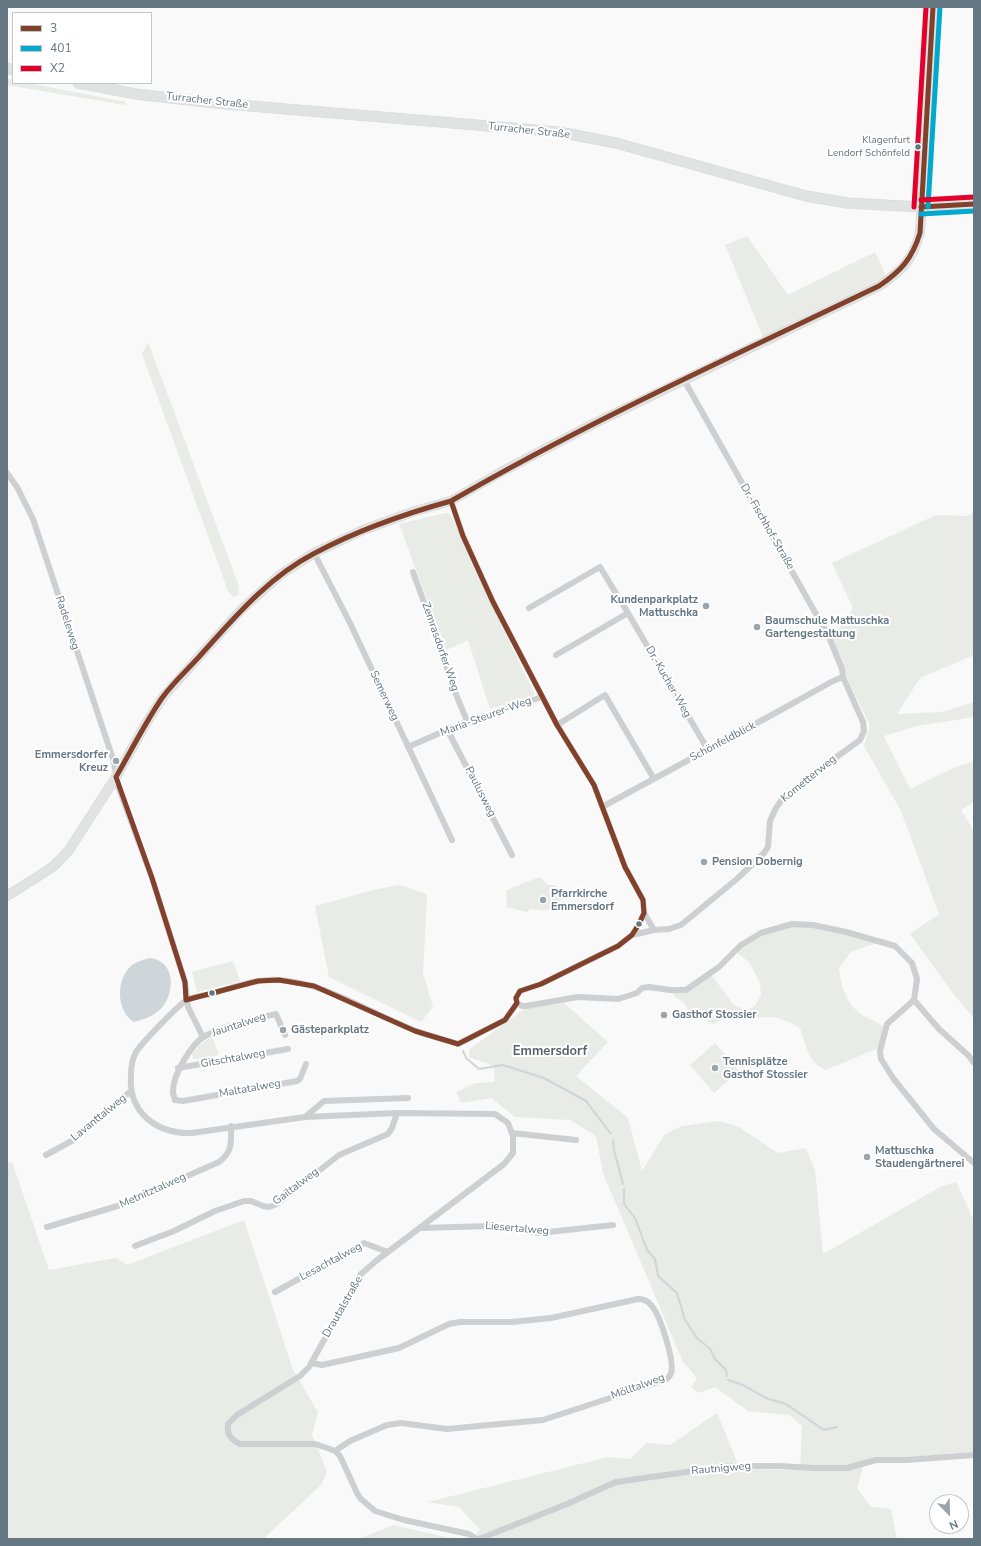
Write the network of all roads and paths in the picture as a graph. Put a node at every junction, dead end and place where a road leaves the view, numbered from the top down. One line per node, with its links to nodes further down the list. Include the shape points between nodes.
1 (933, 7): 4 (street)
2 (83, 84): 4 (main road, Turracher Straße, via 136,94 215,103 559,132 616,143 806,196 847,203)
3 (974, 204): 4 (main road, Turracher Straße)
4 (921, 207): 5 (street, via 920,233 916,250 896,274 879,286)
5 (684, 380): 7 (street, via 500,472); 13 (street, Dr.-Fischhof-Straße, via 829,637 842,668)
6 (7, 473): 20 (street, Radeleweg, via 33,519 114,762)
7 (451, 501): 8 (street, via 363,530); 14 (street, via 463,536 484,582)
8 (314, 552): 18 (street, Semerweg); 20 (street, via 280,575 241,610 163,697)
9 (413, 572): 15 (street, Zemrasdorfer Weg)
10 (529, 608): 11 (street, Dr.-Kucher-Weg, via 600,567)
11 (628, 613): 12 (street); 19 (street, Dr.-Kucher-Weg)
12 (556, 655)
13 (843, 677): 19 (street, Schönfeldblick, via 833,680); 27 (street, Kometterweg, via 863,722 864,731 860,740 781,800 770,821 768,847 738,878 681,925)
14 (542, 697): 15 (street, Maria-Steurer-Weg); 16 (street)
15 (467, 721): 17 (street, Maria-Steurer-Weg)
16 (557, 725): 21 (street, via 605,695); 22 (street, via 594,785)
17 (448, 729): 18 (street, Maria-Steurer-Weg); 24 (street, Paulusweg)
18 (408, 747): 23 (street, Semerweg)
19 (708, 750): 21 (street, Schönfeldblick)
20 (116, 777): 25 (street, via 61,859); 29 (street, via 185,982)
21 (654, 778): 22 (street, Schönfeldblick)
22 (602, 807): 26 (street, via 626,867 641,895)
23 (452, 840)
24 (512, 855)
25 (7, 896)
26 (644, 913): 27 (street); 28 (street)
27 (654, 930): 28 (street, Kometterweg)
28 (632, 935): 31 (street, via 610,952 520,991 516,998)
29 (186, 1000): 31 (street, via 258,981 279,980 314,986 414,1031 458,1044 505,1020); 33 (street); 38 (street, via 136,1052 131,1067)
30 (914, 1000): 31 (street, via 917,978 912,962 895,946 846,932 813,925 792,924 761,934 741,945 719,967 686,990 649,987 618,999 582,996 526,1006); 35 (street, via 939,1030); 46 (street, via 888,1024 880,1051 881,1059 934,1129)
31 (517, 1003)
32 (285, 1035): 33 (street, Jauntalweg, via 276,1014 244,1021)
33 (204, 1037): 37 (street)
34 (288, 1049): 37 (street, Gitschtalweg)
35 (974, 1063)
36 (306, 1064): 37 (street, Maltatalweg, via 297,1081 183,1101 175,1100 173,1091)
37 (178, 1068)
38 (131, 1091): 42 (street, via 138,1108 146,1118 167,1131 192,1133); 45 (street, Lavanttalweg, via 77,1138)
39 (408, 1098): 41 (street, via 324,1101)
40 (397, 1113): 41 (street); 43 (street, via 495,1114 508,1123); 50 (street, Gailtalweg, via 388,1134 339,1155 277,1204 269,1207 244,1201)
41 (305, 1117): 42 (street)
42 (231, 1126): 48 (street, Metnitztalweg, via 230,1151 219,1162 121,1205)
43 (512, 1132): 44 (street); 49 (street, Drautalstraße, via 513,1153 504,1164)
44 (576, 1140)
45 (46, 1155)
46 (974, 1163)
47 (613, 1225): 49 (street, Liesertalweg, via 540,1233 492,1226)
48 (47, 1227)
49 (420, 1228): 51 (street, Drautalstraße)
50 (135, 1246)
51 (388, 1252): 52 (street, Lesachtalweg, via 364,1243); 53 (street, Drautalstraße, via 361,1274)
52 (275, 1292)
53 (311, 1363): 54 (street, Drautalstraße, via 300,1376 237,1415 228,1424 227,1432 232,1440 240,1444 315,1444); 54 (street, Mölltalweg, via 322,1365 399,1348 449,1324 551,1318 638,1300 647,1301 652,1306 665,1337 672,1369 665,1380 543,1420 448,1429 401,1423 387,1425)
54 (335, 1451): 56 (street, via 344,1463 357,1493 375,1511 469,1534)
55 (974, 1455): 56 (street, Rautnigweg, via 876,1460 847,1468 729,1466 616,1482)
56 (477, 1539)

